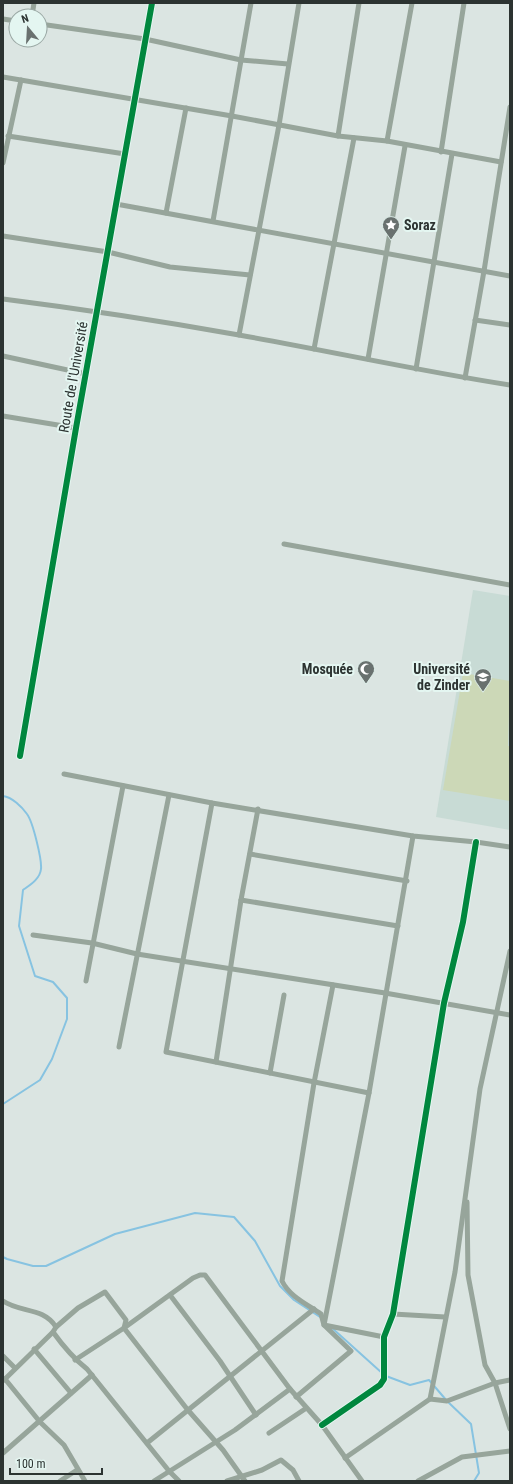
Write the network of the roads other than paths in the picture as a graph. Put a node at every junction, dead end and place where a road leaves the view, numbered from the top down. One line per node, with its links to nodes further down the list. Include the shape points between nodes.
1 (152, 3): 8 (street, Route de l'Université)
2 (251, 3): 9 (street)
3 (299, 3): 10 (street)
4 (359, 3): 19 (street)
5 (412, 3): 21 (street)
6 (464, 3): 23 (street)
7 (48, 25): 8 (street)
8 (145, 39): 9 (street); 13 (street, Route de l'Université)
9 (241, 60): 10 (street); 16 (street)
10 (288, 64): 17 (street)
11 (3, 77): 12 (street)
12 (21, 80): 13 (street); 18 (street)
13 (136, 99): 15 (street); 24 (street, Route de l'Université)
14 (510, 107): 26 (street)
15 (186, 108): 16 (street); 29 (street)
16 (232, 116): 17 (street); 30 (street)
17 (279, 125): 19 (street); 31 (street)
18 (8, 136): 24 (street); 27 (street)
19 (338, 136): 20 (street)
20 (354, 138): 21 (street); 33 (street)
21 (387, 141): 22 (street)
22 (405, 146): 23 (street); 35 (street)
23 (441, 152): 25 (street)
24 (124, 154): 28 (street, Route de l'Université)
25 (452, 154): 26 (street); 36 (street)
26 (501, 162): 37 (street)
27 (3, 163)
28 (116, 204): 29 (street); 34 (street, Route de l'Université)
29 (166, 213): 30 (street)
30 (213, 221): 31 (street)
31 (259, 229): 33 (street); 38 (street)
32 (3, 236): 34 (street)
33 (335, 244): 35 (street); 45 (street)
34 (108, 252): 38 (street, via 170,267); 41 (street, Route de l'Université)
35 (387, 254): 36 (street); 47 (street)
36 (433, 261): 37 (street); 48 (street)
37 (484, 271): 39 (street); 42 (street)
38 (250, 275): 44 (street)
39 (510, 276)
40 (3, 299): 41 (street)
41 (97, 312): 44 (street); 49 (street, Route de l'Université)
42 (476, 320): 43 (street); 50 (street)
43 (510, 325)
44 (239, 335): 45 (street)
45 (314, 349): 47 (street)
46 (3, 356): 49 (street)
47 (368, 359): 48 (street)
48 (416, 369): 50 (street)
49 (86, 374): 53 (street, Route de l'Université)
50 (465, 378): 51 (street)
51 (510, 385)
52 (3, 416): 53 (street)
53 (76, 428): 56 (street, Route de l'Université)
54 (284, 544): 55 (street)
55 (510, 585)
56 (20, 756)
57 (64, 774): 58 (street)
58 (123, 786): 59 (street); 70 (street)
59 (169, 795): 60 (street); 72 (street)
60 (212, 803): 61 (street); 73 (street)
61 (258, 809): 62 (street); 65 (street)
62 (413, 836): 63 (street); 66 (street)
63 (476, 842): 64 (street); 79 (street)
64 (510, 847)
65 (250, 854): 66 (street); 67 (street)
66 (407, 882): 68 (street)
67 (241, 900): 68 (street); 74 (street)
68 (398, 926): 77 (street)
69 (33, 935): 70 (street)
70 (92, 943): 72 (street); 75 (street)
71 (510, 951): 80 (street)
72 (137, 954): 73 (street); 82 (street)
73 (182, 962): 74 (street); 83 (street, via 166,1052)
74 (230, 968): 76 (street); 83 (street)
75 (86, 981)
76 (332, 985): 77 (street); 85 (street)
77 (385, 993): 79 (street); 86 (street)
78 (284, 996): 84 (street)
79 (444, 1003): 80 (street); 91 (street)
80 (495, 1013): 81 (street); 87 (street, via 474,1121)
81 (510, 1015)
82 (119, 1047)
83 (216, 1062): 84 (street)
84 (270, 1074): 85 (street)
85 (314, 1083): 86 (street); 90 (street, via 282,1281 285,1288 297,1299)
86 (369, 1093): 93 (street)
87 (467, 1185): 92 (street, via 455,1272); 106 (street, via 468,1275 485,1365)
88 (170, 1295): 94 (street); 98 (street, via 193,1278 205,1275); 103 (street)
89 (3, 1301): 95 (street, via 14,1307 45,1315)
90 (314, 1309): 93 (street, via 321,1314); 98 (street)
91 (393, 1314): 92 (street); 96 (street)
92 (445, 1316): 110 (street)
93 (324, 1325): 96 (street); 109 (street, via 351,1351)
94 (124, 1328): 95 (street, via 126,1320 105,1292 78,1308); 100 (street); 111 (street)
95 (55, 1329): 97 (street); 100 (street)
96 (384, 1338): 115 (street, via 385,1376 380,1384)
97 (34, 1349): 101 (street); 108 (street)
98 (262, 1351): 103 (street); 107 (street)
99 (3, 1356): 101 (street)
100 (75, 1360): 102 (street)
101 (15, 1368): 104 (street)
102 (92, 1375): 108 (street); 119 (street)
103 (229, 1376): 111 (street); 113 (street)
104 (4, 1380): 114 (street)
105 (510, 1380): 106 (street)
106 (495, 1383): 110 (street, via 447,1401); 116 (street)
107 (290, 1389): 109 (street); 113 (street)
108 (71, 1393): 114 (street)
109 (296, 1397): 112 (street)
110 (430, 1399): 122 (street)
111 (187, 1409): 118 (street); 119 (street)
112 (305, 1409): 115 (street); 117 (street)
113 (256, 1415): 118 (street)
114 (40, 1422): 121 (street); 123 (street, via 64,1445)
115 (322, 1425): 122 (street)
116 (510, 1429)
117 (268, 1433)
118 (214, 1442): 124 (street); 125 (street)
119 (147, 1443): 124 (street)
120 (510, 1451): 133 (street, via 462,1457)
121 (3, 1453)
122 (346, 1458): 132 (street)
123 (77, 1470): 126 (street); 127 (street)
124 (169, 1470): 128 (street); 129 (street)
125 (244, 1479): 130 (street); 131 (street, via 281,1460 293,1470)
126 (60, 1481)
127 (85, 1481)
128 (154, 1481)
129 (180, 1481)
130 (227, 1481)
131 (299, 1481)
132 (362, 1481)
133 (418, 1481)

